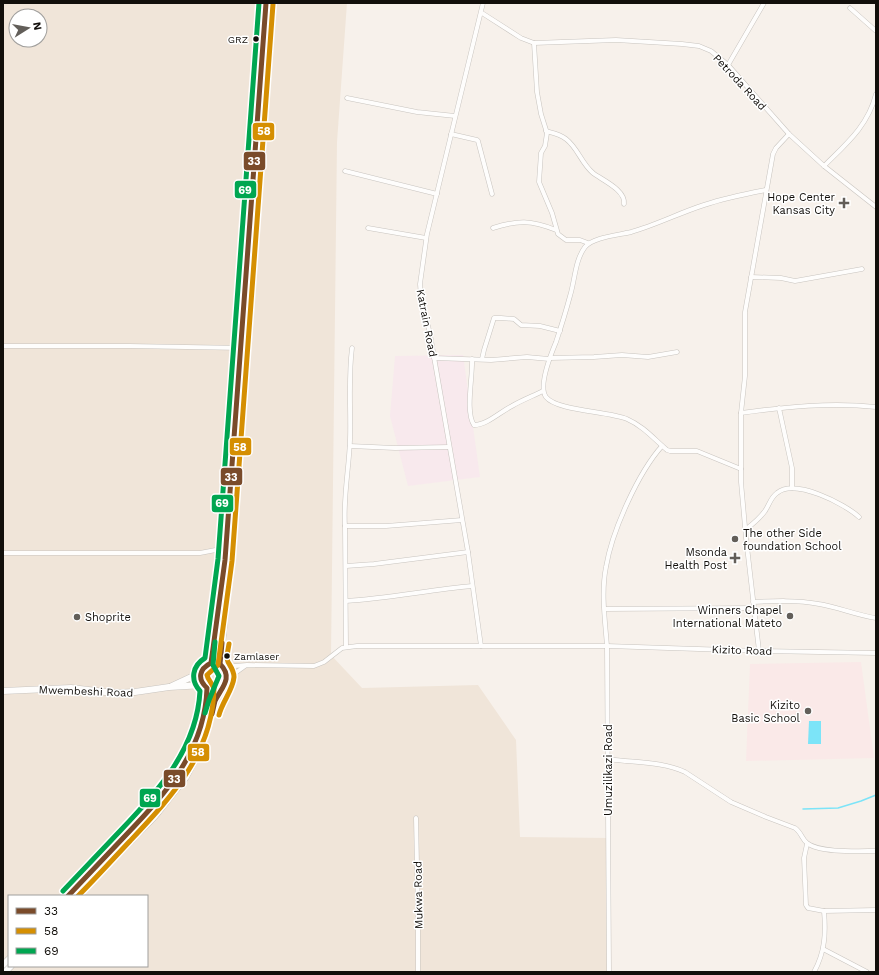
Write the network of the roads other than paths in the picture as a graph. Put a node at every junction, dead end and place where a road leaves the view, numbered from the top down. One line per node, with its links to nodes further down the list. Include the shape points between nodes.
1 (268, 3): 31 (main road)
2 (483, 3): 5 (street, Katrain Road)
3 (764, 3): 8 (street)
4 (850, 8): 6 (street)
5 (482, 13): 7 (street, Petroda Road, via 521,38); 11 (street, Katrain Road)
6 (876, 31)
7 (534, 42): 8 (street, Petroda Road, via 616,40 699,46 711,51); 12 (street, via 537,92 540,114)
8 (728, 65): 14 (street, Petroda Road)
9 (876, 94): 15 (street, via 864,125)
10 (347, 98): 11 (street, via 418,112)
11 (455, 116): 13 (street, Katrain Road)
12 (546, 131): 20 (street, via 561,136 573,144 589,169 621,193); 24 (street, via 539,182)
13 (451, 134): 18 (street, Katrain Road); 19 (street, via 478,141)
14 (789, 134): 15 (street, Petroda Road); 17 (street, via 773,154)
15 (824, 166): 21 (street, Petroda Road)
16 (344, 171): 18 (street)
17 (766, 190): 26 (street, via 723,199 657,224); 28 (street)
18 (437, 194): 25 (street, Katrain Road)
19 (492, 194)
20 (624, 204)
21 (876, 207)
22 (368, 228): 25 (street)
23 (493, 228): 24 (street, via 512,223 537,223)
24 (556, 230): 26 (street, via 564,239 580,240)
25 (426, 238): 34 (street, Katrain Road, via 420,291)
26 (588, 244): 29 (street, via 581,254)
27 (862, 269): 28 (street, via 795,281)
28 (751, 277): 41 (street, via 744,312 745,376)
29 (560, 331): 36 (street); 37 (street, via 521,324 514,319 494,318)
30 (3, 346): 31 (street)
31 (243, 348): 51 (main road); 68 (main road, via 232,547)
32 (352, 348): 42 (street)
33 (676, 352): 36 (street, via 648,356)
34 (434, 358): 35 (street); 44 (street, Katrain Road)
35 (472, 359): 37 (street); 38 (street, via 469,396 474,425 479,425)
36 (549, 359): 37 (street, via 527,357); 38 (street)
37 (482, 360)
38 (543, 391): 43 (street, via 547,399 557,403 627,419 647,430)
39 (876, 407): 40 (street, via 852,405)
40 (779, 408): 41 (street); 46 (street, via 792,468)
41 (741, 413): 45 (street)
42 (350, 446): 44 (street); 49 (street)
43 (662, 446): 45 (street, via 670,452 697,451); 59 (street, Umuzilikazi Road, via 645,468 609,551 605,567)
44 (449, 447): 48 (street, Katrain Road)
45 (741, 469): 50 (street)
46 (792, 488): 47 (street, via 828,498 846,506); 50 (street, via 776,493 762,514)
47 (859, 517)
48 (462, 520): 49 (street, via 386,526); 52 (street, Katrain Road)
49 (345, 526): 54 (street)
50 (745, 530): 57 (street)
51 (226, 548): 53 (street, via 200,553); 66 (main road)
52 (468, 552): 54 (street); 55 (street, Katrain Road)
53 (3, 553)
54 (346, 566): 56 (street)
55 (472, 586): 56 (street); 61 (street, Katrain Road)
56 (346, 601): 63 (street)
57 (753, 602): 58 (street); 60 (street, via 820,604)
58 (754, 608): 59 (street); 64 (street)
59 (605, 609): 62 (street, Umuzilikazi Road)
60 (876, 618)
61 (481, 646): 62 (street, Kizito Road); 63 (street, Kizito Road)
62 (607, 646): 64 (street, Kizito Road); 75 (street, Umuzilikazi Road)
63 (346, 647): 67 (street, via 314,666)
64 (759, 651): 65 (street, Kizito Road)
65 (876, 652)
66 (211, 663): 68 (main road); 69 (main road, via 204,666)
67 (247, 665): 68 (street); 70 (street)
68 (222, 666): 70 (main road)
69 (200, 673): 72 (main road); 73 (main road, via 200,680)
70 (227, 679): 71 (main road)
71 (223, 686): 73 (main road, via 217,689); 79 (main road, via 214,704 200,750 186,777 155,816)
72 (169, 687): 73 (main road); 74 (main road, Mwembeshi Road, via 114,693 71,688)
73 (205, 687): 79 (main road, via 207,702 203,719 184,766 161,799)
74 (3, 691)
75 (608, 759): 77 (street, via 657,764 685,772 731,802 795,828); 86 (street, Umuzilikazi Road)
76 (416, 818): 85 (street, Mukwa Road)
77 (807, 844): 78 (street, via 838,851); 83 (street, via 804,858 806,905 808,908)
78 (876, 851)
79 (95, 873): 80 (main road); 81 (main road)
80 (69, 895)
81 (78, 895)
82 (876, 910): 83 (street)
83 (824, 911): 84 (street, via 826,930)
84 (823, 949): 87 (street); 88 (street)
85 (418, 972)
86 (609, 972)
87 (814, 972)
88 (867, 972)

